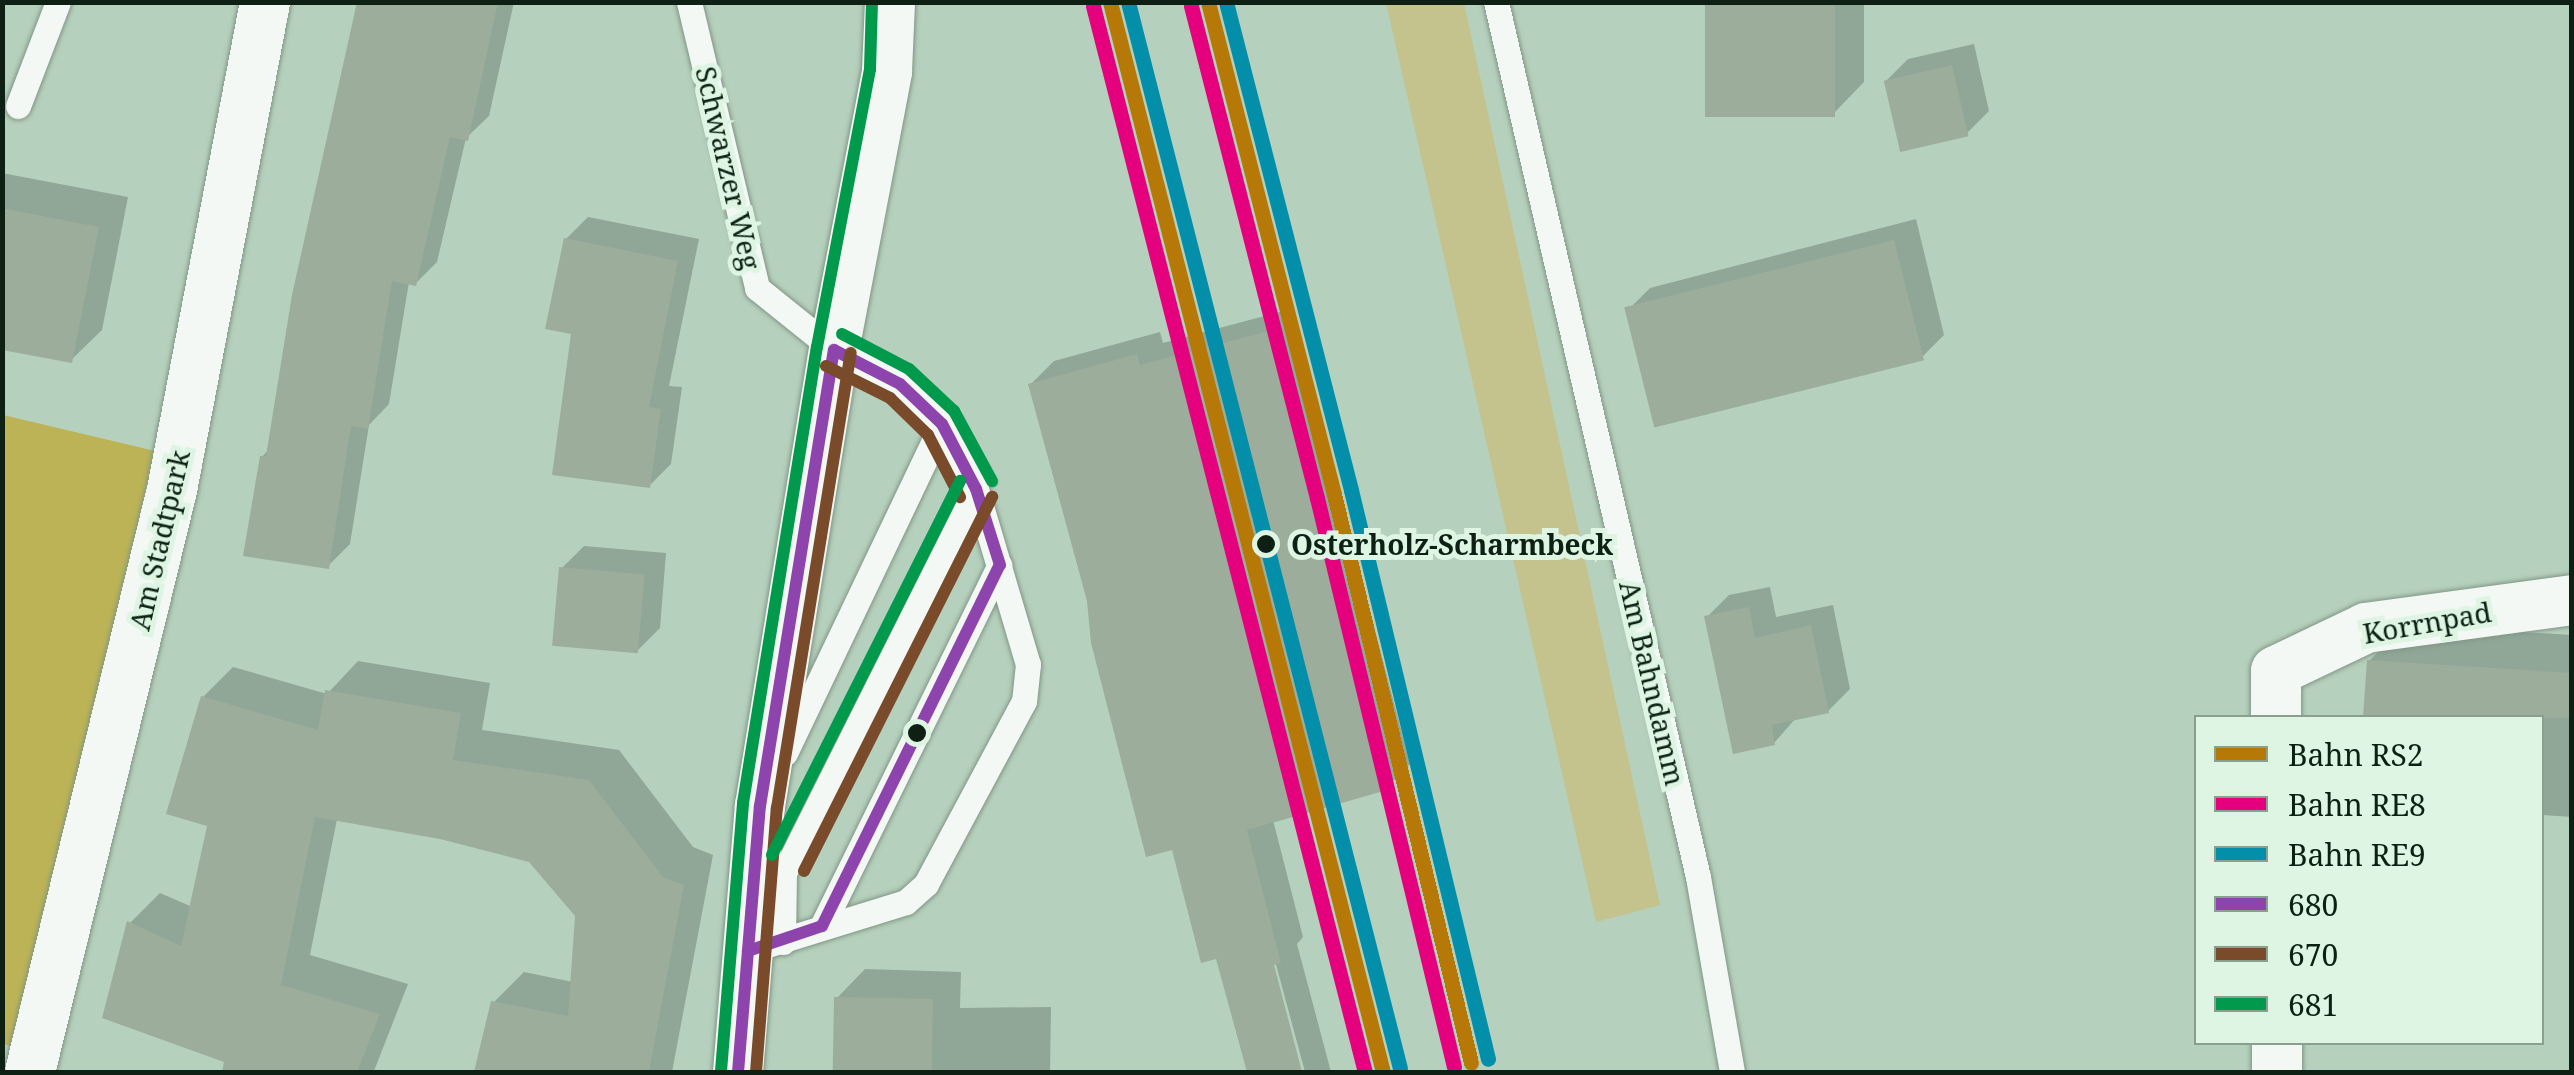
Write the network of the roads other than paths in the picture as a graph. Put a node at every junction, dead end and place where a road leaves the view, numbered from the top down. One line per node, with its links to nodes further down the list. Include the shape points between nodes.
1 (58, 2): 6 (lane)
2 (265, 2): 19 (street, Am Stadtpark, via 172,490)
3 (689, 2): 7 (lane, Schwarzer Weg, via 757,288)
4 (890, 2): 7 (street, via 886,71)
5 (1496, 2): 21 (lane, Am Bahndamm, via 1698,877)
6 (18, 106)
7 (834, 350): 8 (lane, Schwarzer Weg, via 900,384); 13 (street)
8 (942, 424): 9 (lane, Schwarzer Weg); 13 (lane)
9 (976, 488): 10 (lane, Schwarzer Weg); 15 (lane, via 784,873)
10 (1000, 565): 14 (lane); 14 (lane, Schwarzer Weg, via 1028,664 1024,701 926,884 906,902)
11 (2572, 600): 12 (street, Korrnpad, via 2366,628 2276,670)
12 (2276, 715)
13 (760, 806): 15 (street)
14 (822, 926): 15 (lane, Schwarzer Weg)
15 (766, 947): 20 (street)
16 (2277, 1045): 22 (street)
17 (2, 1070): 18 (street)
18 (11, 1072)
19 (30, 1072)
20 (738, 1072)
21 (1732, 1072)
22 (2277, 1072)

